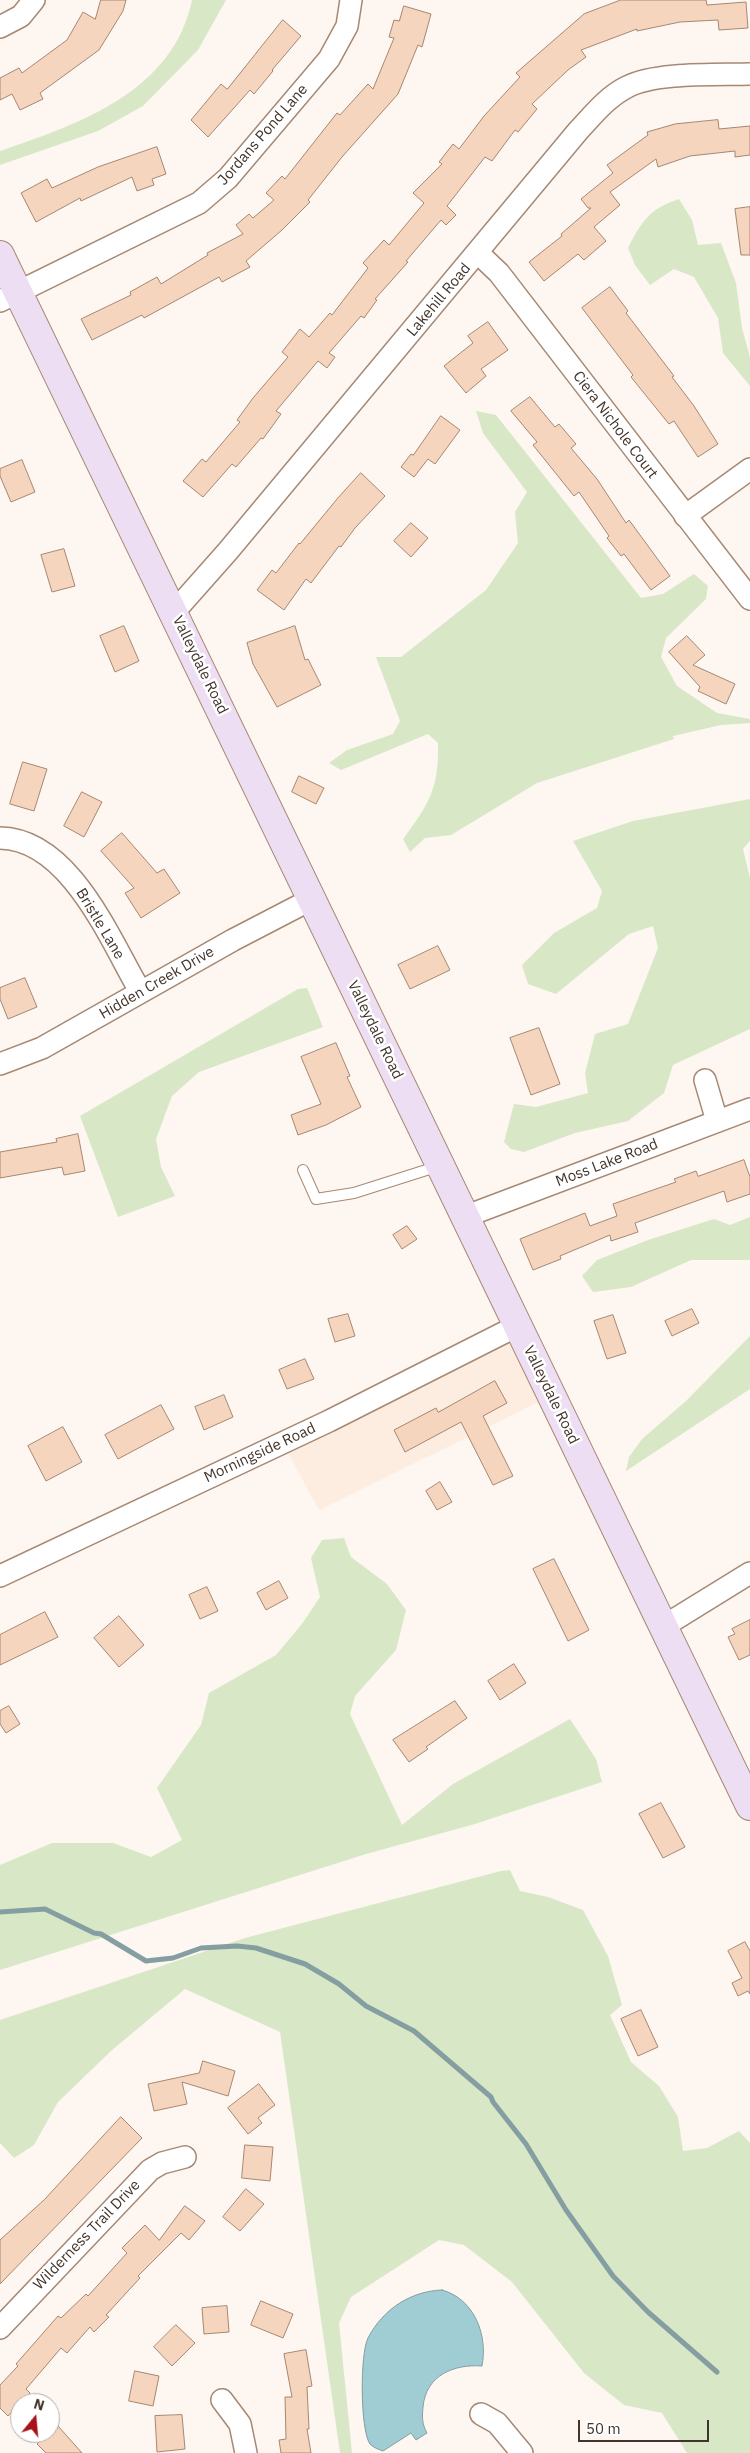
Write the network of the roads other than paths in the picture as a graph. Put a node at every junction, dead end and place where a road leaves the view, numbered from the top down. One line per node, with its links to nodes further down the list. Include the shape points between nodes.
1 (34, 0): 3 (street, via 22,16)
2 (351, 0): 7 (street, Jordans Pond Lane, via 347,26 329,59 228,178 199,203)
3 (0, 26)
4 (750, 74): 5 (street, Lakehill Road, via 672,77 628,86 609,99 578,131)
5 (478, 254): 9 (street, Ciera Nichole Court, via 499,273); 11 (street, Lakehill Road)
6 (0, 255): 7 (street, Valleydale Road)
7 (9, 297): 11 (street, Valleydale Road)
8 (750, 469): 9 (street)
9 (685, 516): 10 (street, Ciera Nichole Court)
10 (750, 599)
11 (174, 612): 13 (street, Valleydale Road)
12 (0, 838): 14 (street, Bristle Lane, via 33,846 58,864 81,888)
13 (312, 899): 14 (street, Hidden Creek Drive); 19 (street, Valleydale Road)
14 (140, 991): 15 (street, Hidden Creek Drive, via 42,1048)
15 (0, 1064)
16 (705, 1080): 18 (street)
17 (750, 1109): 18 (street, Moss Lake Road)
18 (717, 1121): 21 (street, Moss Lake Road)
19 (440, 1166): 20 (lane, via 354,1193 316,1199); 21 (street, Valleydale Road)
20 (303, 1170)
21 (464, 1217): 22 (street, Valleydale Road)
22 (518, 1326): 24 (street, Morningside Road, via 329,1421); 25 (street, Valleydale Road)
23 (750, 1573): 25 (street)
24 (0, 1576)
25 (664, 1626): 26 (street, Valleydale Road)
26 (750, 1806)
27 (185, 2157): 28 (street, Wilderness Trail Drive, via 150,2170)
28 (0, 2328)
29 (222, 2400): 31 (street, via 240,2424)
30 (481, 2414): 32 (street, via 496,2423)
31 (246, 2453)
32 (522, 2453)

